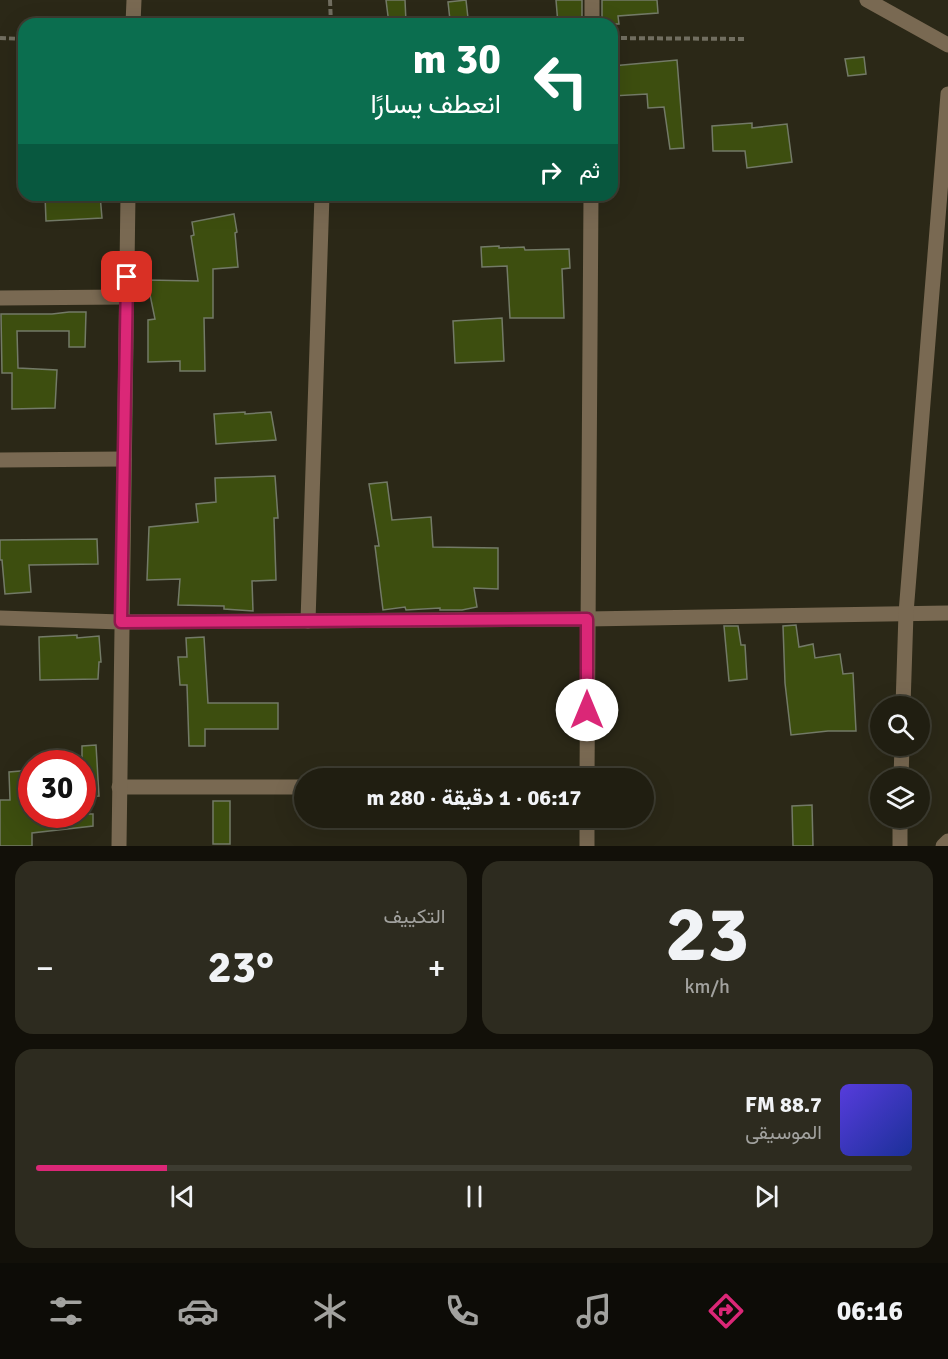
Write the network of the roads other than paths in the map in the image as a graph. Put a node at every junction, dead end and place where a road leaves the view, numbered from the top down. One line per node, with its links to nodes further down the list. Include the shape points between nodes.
1 (134, 0): 4 (street)
2 (592, 0): 5 (street)
3 (867, 0): 6 (street)
4 (133, 18)
5 (592, 18)
6 (948, 45)
7 (948, 94): 15 (street)
8 (128, 201): 11 (street)
9 (322, 201): 19 (street)
10 (591, 201): 18 (street)
11 (126, 297): 12 (street); 13 (street)
12 (0, 298)
13 (124, 459): 14 (street); 20 (street)
14 (0, 460)
15 (906, 613): 16 (street); 18 (street); 21 (street)
16 (948, 613)
17 (0, 618): 20 (street)
18 (587, 619): 19 (street); 22 (street)
19 (308, 621): 20 (street)
20 (121, 622): 23 (street)
21 (903, 696)
22 (587, 768)
23 (119, 787): 24 (street); 28 (street)
24 (294, 788)
25 (587, 828): 29 (street)
26 (900, 828): 30 (street)
27 (948, 842): 31 (street)
28 (119, 846)
29 (587, 846)
30 (900, 846)
31 (943, 846)

